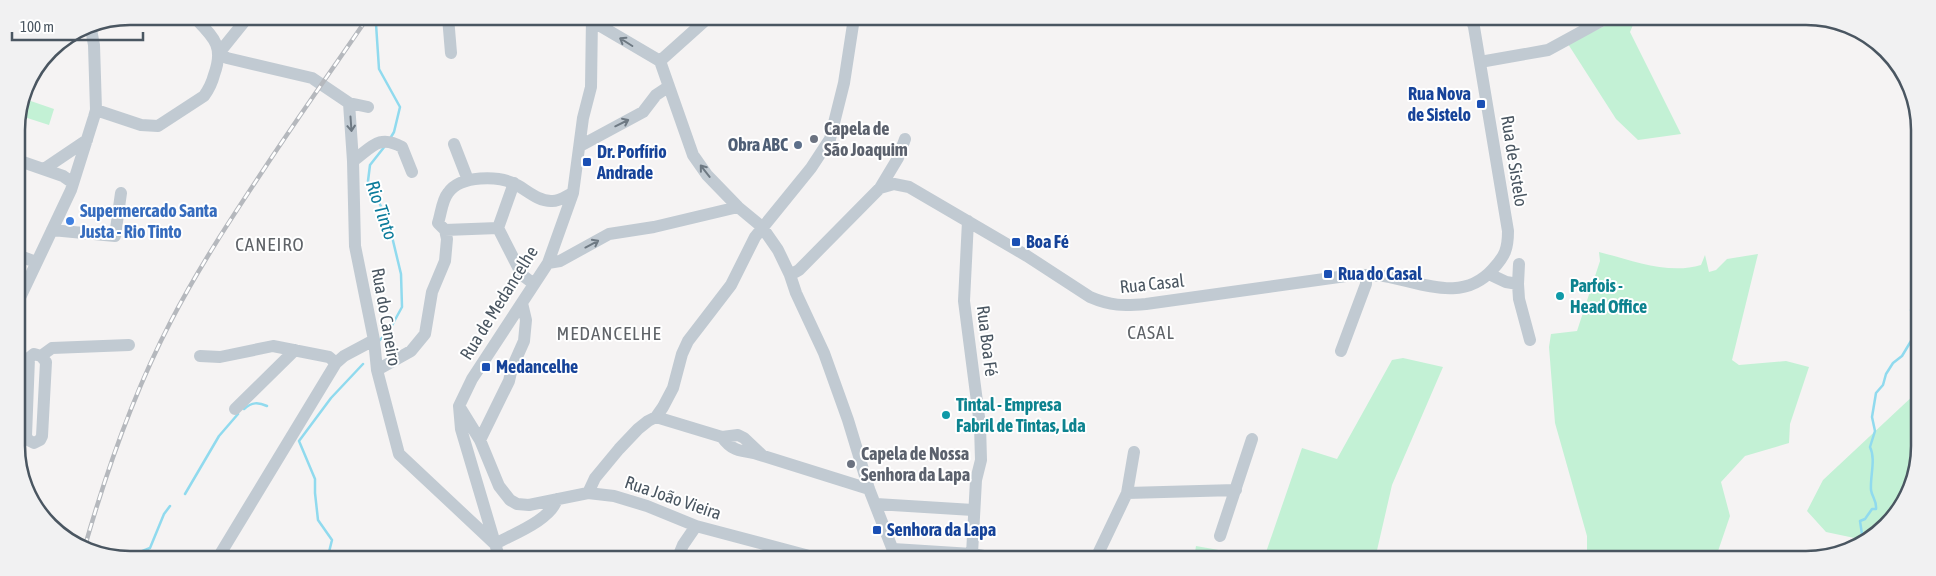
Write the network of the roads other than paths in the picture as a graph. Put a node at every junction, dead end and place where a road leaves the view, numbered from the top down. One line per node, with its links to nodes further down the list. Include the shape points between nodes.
1 (201, 25): 11 (street, via 216,42)
2 (241, 25): 11 (street)
3 (449, 25): 12 (street)
4 (592, 25): 22 (street, Rua de Medancelhe, via 591,86)
5 (602, 25): 13 (street, one-way to 5)
6 (700, 25): 13 (street)
7 (853, 25): 36 (street, via 844,83 830,139 811,168)
8 (1472, 25): 14 (street, Rua de Sistelo)
9 (1594, 25): 14 (street, via 1548,50)
10 (92, 32): 18 (street)
11 (219, 53): 16 (street, via 227,58 312,78); 18 (street, via 210,89 158,126 141,125)
12 (451, 53)
13 (660, 61): 15 (street)
14 (1480, 62): 43 (street, Rua de Sistelo, via 1508,231 1508,246 1502,260)
15 (668, 87): 22 (street, one-way to 15, via 643,112 656,95); 33 (street, one-way to 15, via 707,175 693,155)
16 (349, 103): 17 (street); 23 (street, Rua do Caneiro, one-way to 23)
17 (368, 107)
18 (96, 110): 20 (street)
19 (905, 138): 30 (street, via 898,158)
20 (87, 140): 25 (street); 28 (street)
21 (454, 144): 27 (street)
22 (580, 146): 32 (street, Rua de Medancelhe)
23 (353, 161): 26 (street, via 378,142 391,142 402,147); 50 (street, Rua do Caneiro, via 355,246)
24 (25, 163): 25 (street)
25 (44, 170): 28 (street)
26 (412, 172)
27 (468, 180): 29 (street, via 480,178); 38 (street, via 448,193 438,223)
28 (74, 182): 37 (street)
29 (514, 183): 32 (street, via 542,200 558,201); 35 (street)
30 (880, 188): 34 (street, Rua Casal, via 894,184 909,187); 44 (street, via 799,270)
31 (121, 193): 37 (street, via 115,236)
32 (573, 193): 41 (street, Rua de Medancelhe)
33 (738, 206): 36 (street); 41 (street, one-way to 33, via 560,261 610,234 654,227)
34 (968, 221): 45 (street, Rua Casal, via 1090,297 1119,306); 72 (street, Rua Boa Fé, via 964,301 980,426 981,460)
35 (498, 228): 38 (street); 46 (street, via 522,275)
36 (762, 228): 44 (street); 62 (street, via 731,285 688,341 673,388)
37 (52, 230): 40 (street)
38 (445, 230): 59 (street, via 448,239 445,261 432,292 424,334 411,351)
39 (25, 257): 40 (street)
40 (36, 262): 48 (street)
41 (548, 263): 46 (street, Rua de Medancelhe)
42 (1519, 264): 47 (street)
43 (1490, 274): 45 (street, Rua Casal, via 1475,283 1454,289); 47 (street)
44 (790, 275): 66 (street, via 824,353)
45 (1366, 275): 54 (street, via 1366,284)
46 (534, 284): 49 (street, Rua de Medancelhe)
47 (1518, 284): 51 (street)
48 (25, 288)
49 (522, 303): 60 (street, Rua de Medancelhe, via 472,379); 64 (street, via 526,320 524,341 509,381)
50 (374, 340): 58 (street); 59 (street, Rua do Caneiro)
51 (1530, 340)
52 (129, 345): 57 (street, via 52,348)
53 (295, 350): 56 (street, via 273,346 220,357); 58 (street, via 329,357); 61 (street)
54 (1341, 351)
55 (25, 354): 57 (street)
56 (200, 356)
57 (35, 357): 57 (street, via 26,436 34,443 42,436 46,362)
58 (336, 363): 76 (street)
59 (377, 370): 75 (street, Rua do Caneiro, via 399,454)
60 (459, 406): 64 (street, Rua João Vieira); 75 (street, Rua de Medancelhe, via 460,429)
61 (235, 410)
62 (656, 417): 66 (street, via 722,437 735,450); 68 (street, via 638,429 619,449 595,478)
63 (1252, 439): 67 (street)
64 (480, 440): 70 (street, Rua João Vieira, via 499,486 510,500 529,505)
65 (1134, 452): 69 (street)
66 (869, 489): 71 (street)
67 (1236, 490): 69 (street); 74 (street)
68 (588, 493): 70 (street, Rua João Vieira); 73 (street, Rua João Vieira, via 628,499)
69 (1127, 494): 82 (street)
70 (558, 499): 75 (street, via 547,514)
71 (876, 504): 72 (street); 80 (street)
72 (973, 510): 81 (street, Rua Boa Fé)
73 (696, 526): 78 (street); 79 (street, Rua João Vieira)
74 (1220, 536)
75 (495, 544): 77 (street, Rua de Medancelhe)
76 (222, 551)
77 (497, 551)
78 (680, 551)
79 (772, 551)
80 (893, 551)
81 (972, 551)
82 (1099, 551)

